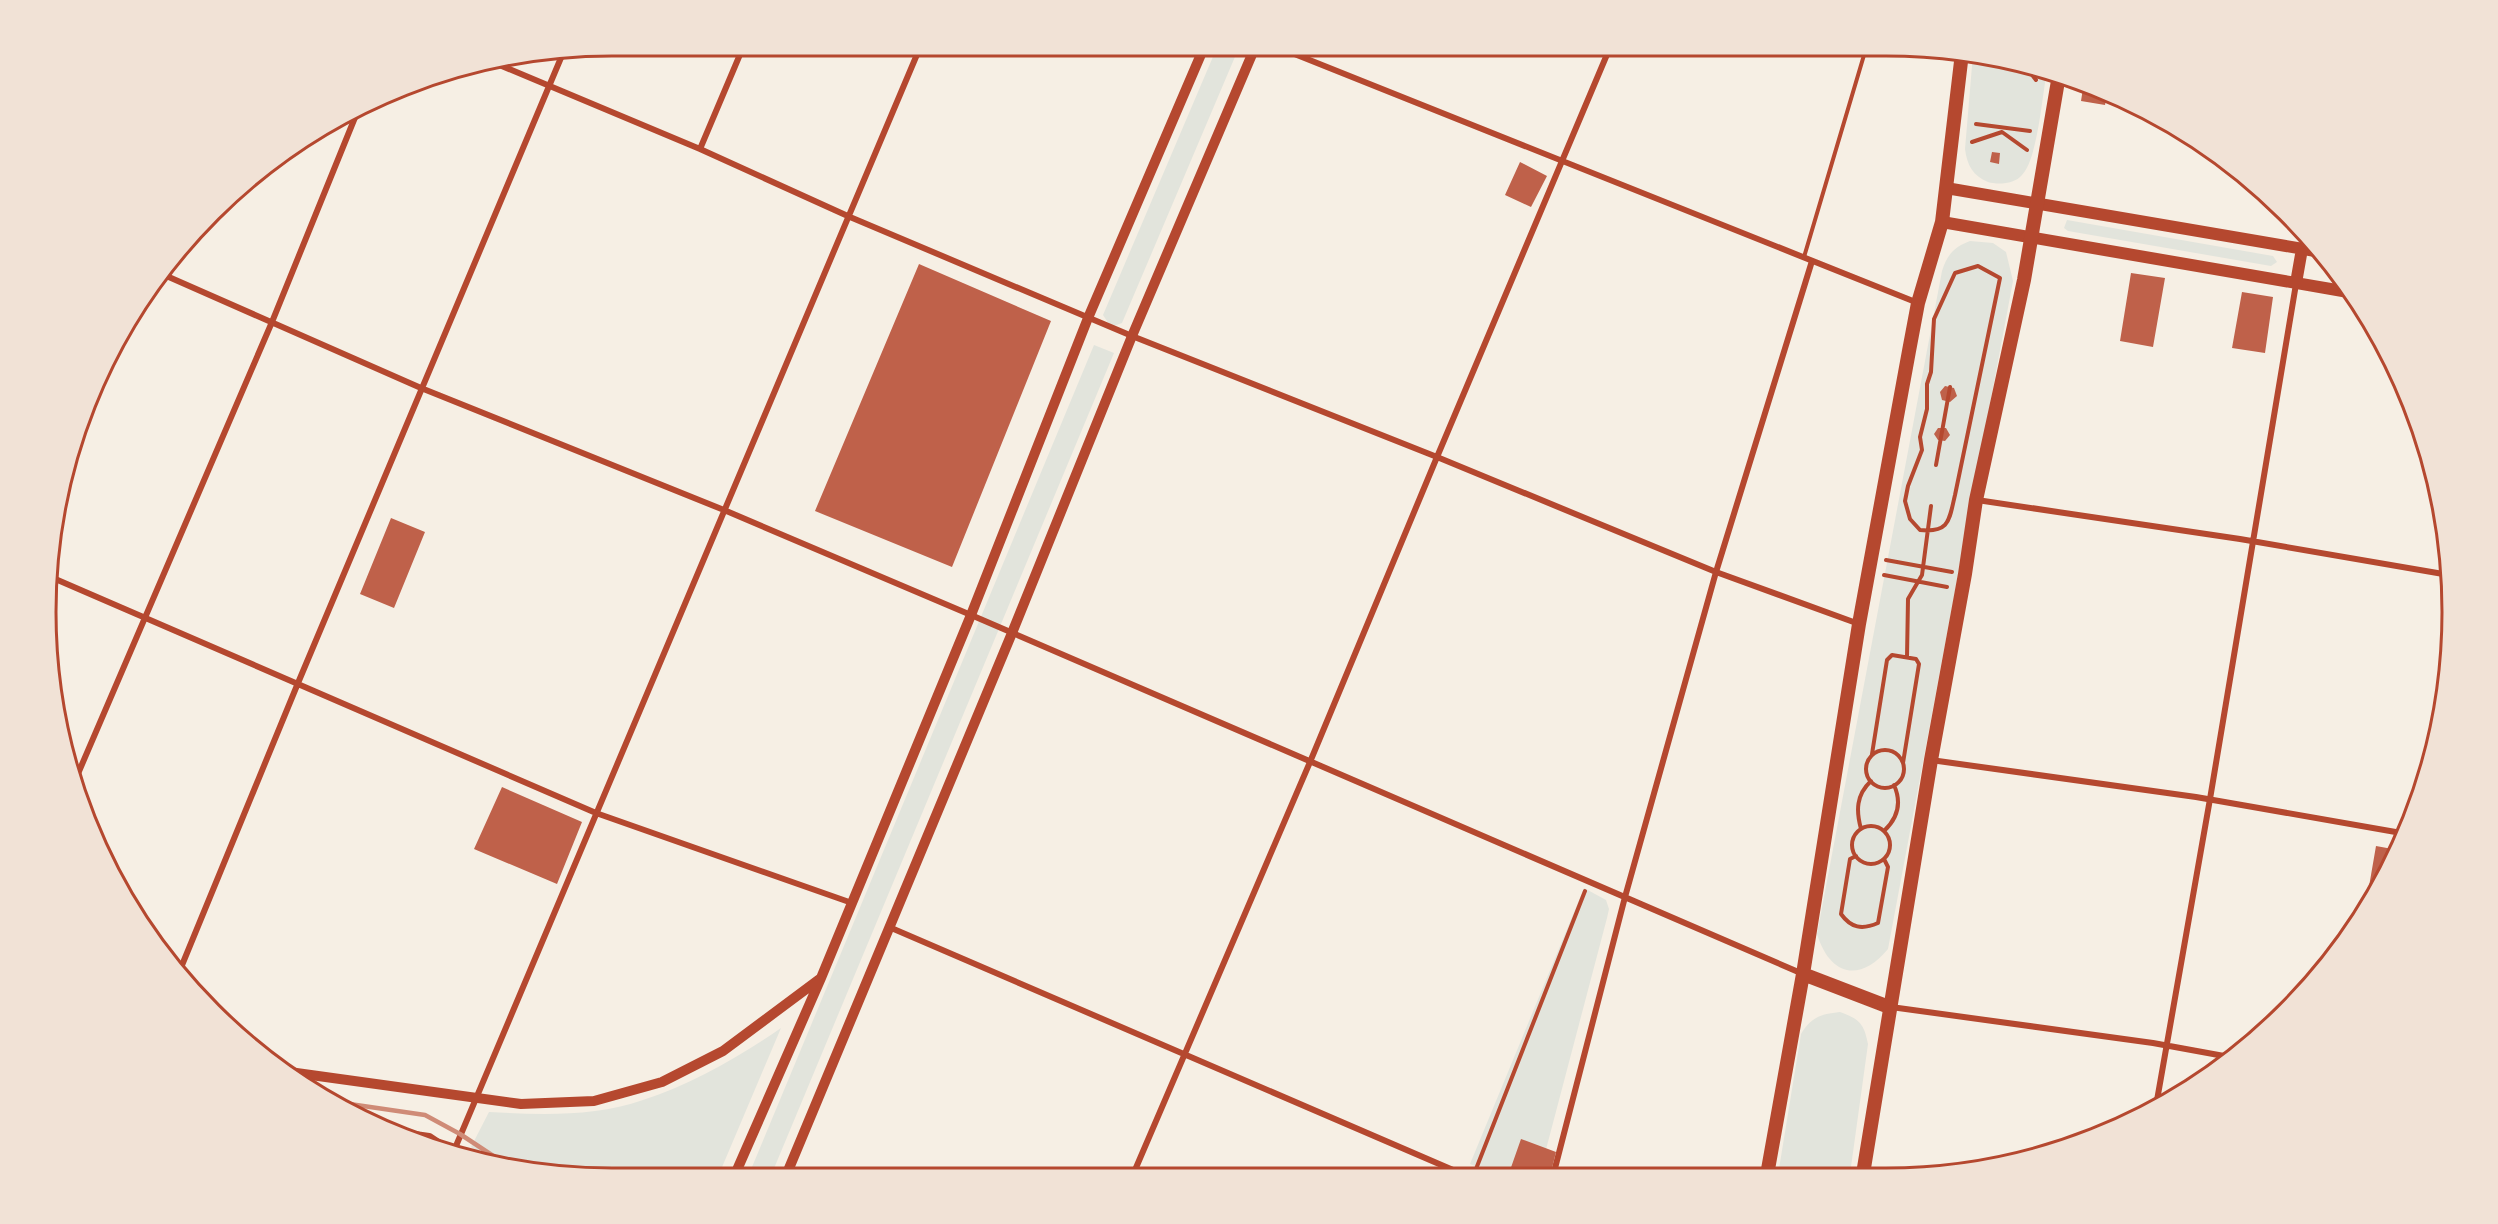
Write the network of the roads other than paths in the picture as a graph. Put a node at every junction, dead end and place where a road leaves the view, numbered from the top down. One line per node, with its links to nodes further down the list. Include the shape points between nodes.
1 (739, 56): 14 (street)
2 (916, 56): 18 (street)
3 (1200, 56): 30 (street)
4 (1251, 56): 32 (street)
5 (1300, 56): 15 (street)
6 (1606, 56): 15 (street)
7 (1864, 56): 24 (lane)
8 (560, 58): 12 (street)
9 (1961, 60): 16 (main road)
10 (502, 66): 12 (street)
11 (2058, 83): 17 (main road)
12 (548, 85): 14 (street); 33 (street)
13 (354, 119): 31 (street)
14 (700, 149): 18 (street)
15 (1562, 160): 24 (street); 34 (street)
16 (1946, 188): 17 (main road); 19 (main road)
17 (2038, 203): 20 (main road); 22 (main road)
18 (850, 217): 30 (street); 36 (street)
19 (1942, 222): 20 (main road); 29 (main road)
20 (2031, 237): 27 (main road); 35 (main road)
21 (2303, 244): 22 (street)
22 (2302, 249): 23 (main road); 27 (main road)
23 (2308, 250)
24 (1804, 258): 25 (street)
25 (1812, 261): 29 (street); 38 (street)
26 (168, 276): 31 (street)
27 (2296, 283): 28 (main road); 37 (street)
28 (2340, 291)
29 (1918, 303): 43 (main road)
30 (1088, 318): 32 (street); 41 (street)
31 (272, 322): 33 (street); 42 (street)
32 (1132, 336): 34 (street); 44 (street)
33 (421, 388): 36 (street); 45 (street)
34 (1437, 457): 38 (street); 47 (street)
35 (1976, 500): 37 (street); 46 (main road)
36 (724, 510): 41 (street); 50 (street)
37 (2253, 542): 39 (street); 49 (street)
38 (1716, 572): 43 (street); 52 (street)
39 (2441, 574)
40 (57, 580): 42 (street)
41 (971, 615): 44 (street); 53 (street)
42 (146, 616): 45 (street); 48 (street)
43 (1859, 624): 56 (main road)
44 (1012, 633): 47 (street); 54 (street)
45 (298, 683): 50 (street); 55 (street)
46 (1930, 760): 49 (street); 58 (main road)
47 (1310, 762): 52 (street); 60 (street)
48 (79, 772)
49 (2210, 799): 51 (street); 59 (street)
50 (596, 813): 53 (street); 64 (street)
51 (2397, 832)
52 (1625, 897): 56 (street); 70 (street)
53 (852, 903): 57 (street)
54 (888, 927): 60 (street); 67 (street)
55 (182, 965)
56 (1803, 974): 58 (main road); 71 (main road)
57 (821, 978): 64 (street, via 723,1051 662,1082 594,1101 521,1104); 66 (street)
58 (1889, 1007): 59 (street); 72 (main road)
59 (2166, 1046): 61 (street); 63 (street)
60 (1183, 1054): 68 (street); 69 (street)
61 (2222, 1056)
62 (301, 1074): 64 (street)
63 (2157, 1097)
64 (476, 1099): 65 (street)
65 (456, 1146)
66 (738, 1168)
67 (791, 1168)
68 (1136, 1168)
69 (1448, 1168)
70 (1555, 1168)
71 (1768, 1168)
72 (1864, 1168)

